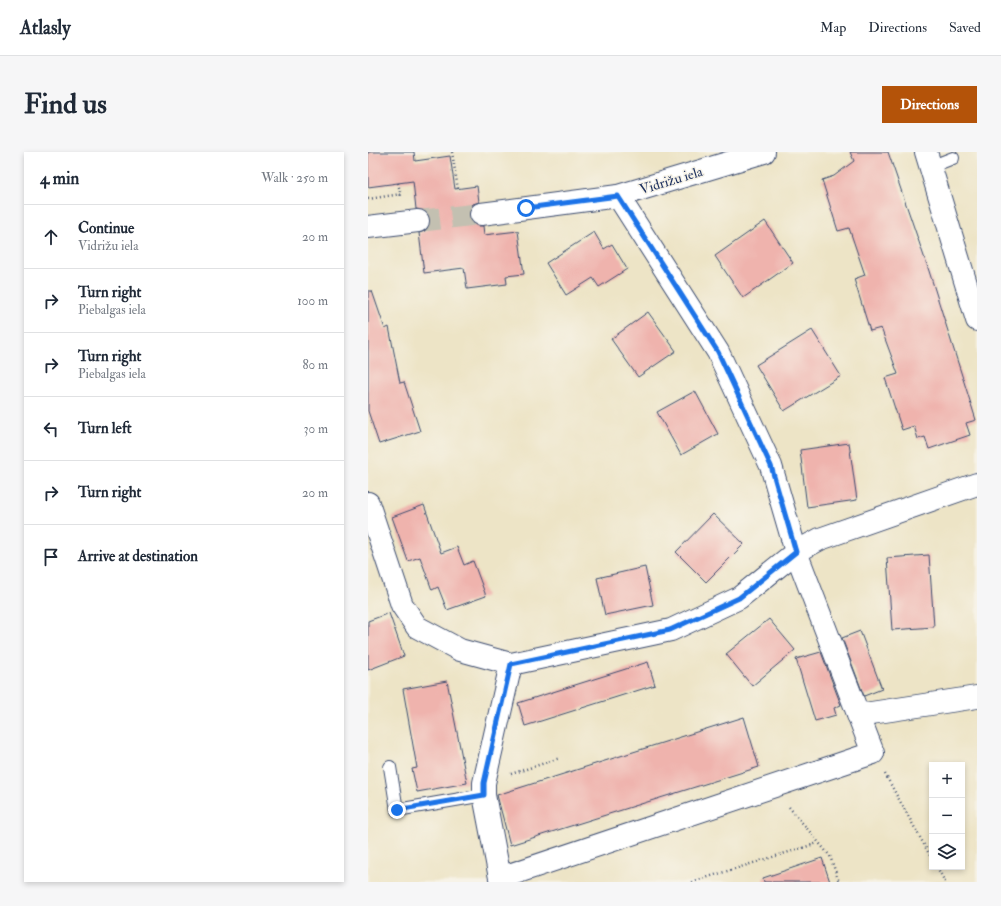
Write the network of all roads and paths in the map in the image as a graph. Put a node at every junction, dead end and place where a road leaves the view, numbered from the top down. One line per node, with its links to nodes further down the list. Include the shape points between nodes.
1 (452, 152): 6 (path)
2 (764, 152): 8 (street, Vidrižu iela)
3 (954, 158): 4 (lane)
4 (928, 159): 14 (street)
5 (398, 183): 7 (path)
6 (458, 189)
7 (401, 194): 9 (path); 10 (path)
8 (618, 196): 11 (street, Vidrižu iela); 17 (street, via 718,352 771,466)
9 (368, 198)
10 (402, 200)
11 (481, 214)
12 (418, 221): 13 (street)
13 (368, 227)
14 (977, 320)
15 (977, 484): 17 (street, via 820,539)
16 (368, 502): 18 (street, via 402,605 417,627 460,650)
17 (796, 552): 18 (street, via 739,598 670,630); 20 (street)
18 (511, 664): 25 (street)
19 (977, 697): 20 (street)
20 (858, 715): 21 (street)
21 (872, 753): 24 (street); 27 (path)
22 (560, 758): 25 (path)
23 (390, 767): 25 (lane, via 397,810)
24 (773, 786): 25 (street, via 500,878); 26 (path)
25 (484, 789)
26 (818, 843): 29 (path); 30 (path, via 830,856)
27 (929, 854)
28 (939, 870): 31 (path)
29 (692, 882)
30 (839, 882)
31 (945, 882)

